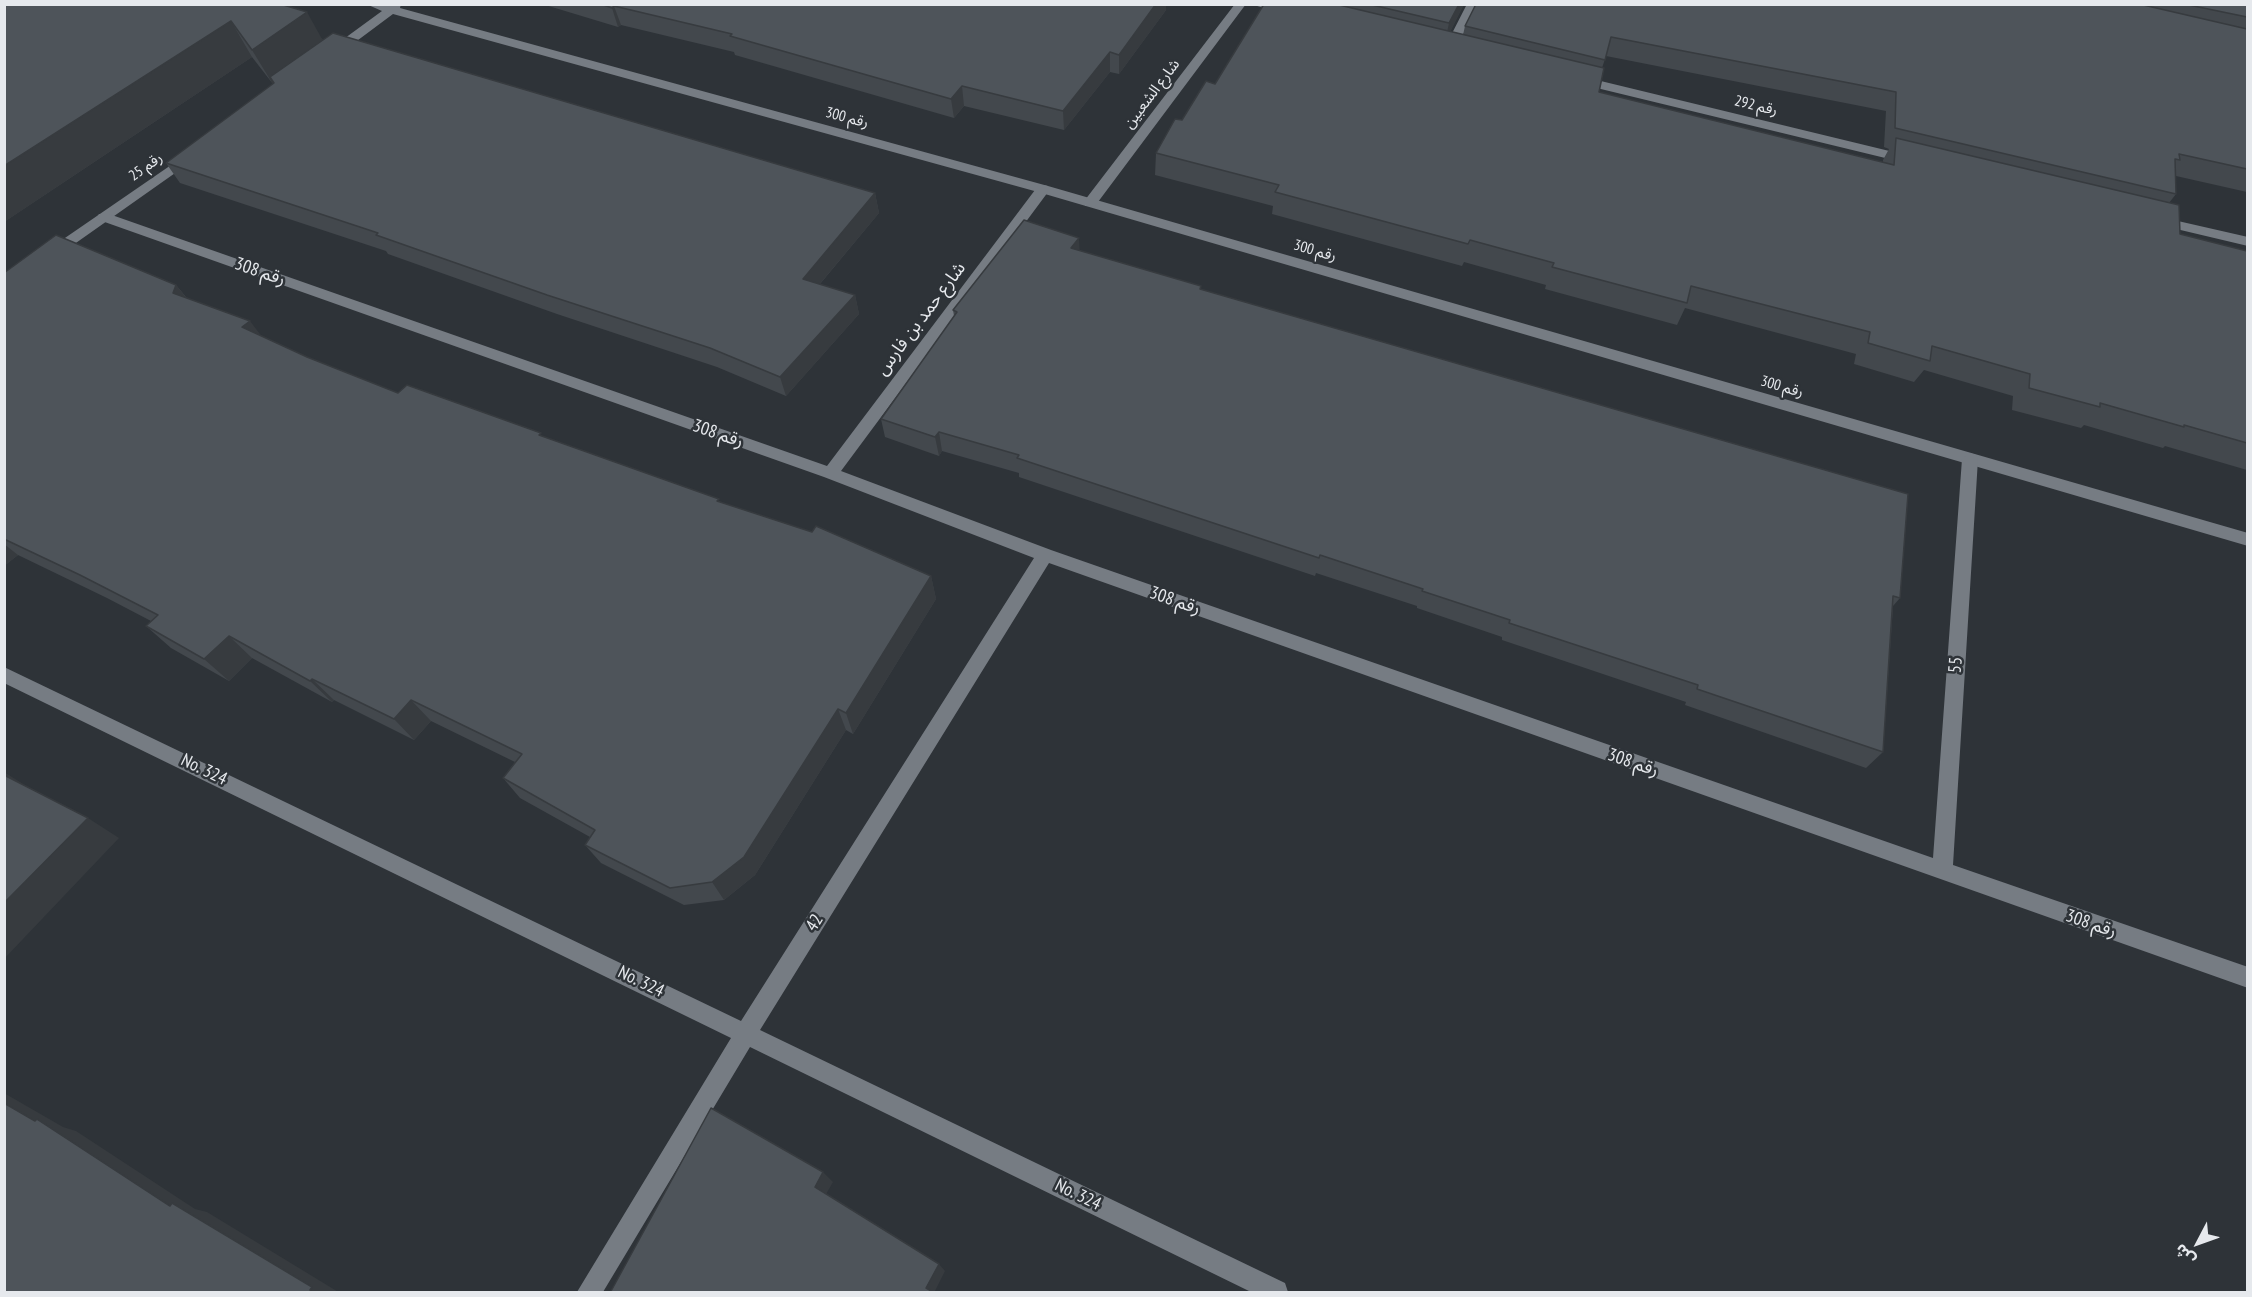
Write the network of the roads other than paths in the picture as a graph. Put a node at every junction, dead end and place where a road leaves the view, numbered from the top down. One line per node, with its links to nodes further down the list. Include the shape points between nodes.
1 (371, 4): 5 (street, رقم 300)
2 (1241, 4): 13 (street, شارع الشعبين)
3 (1255, 4): 6 (street)
4 (1473, 4): 7 (street)
5 (395, 8): 8 (street); 12 (street, رقم 300)
6 (1301, 15)
7 (1450, 49)
8 (325, 59)
9 (1566, 77): 11 (street, رقم 292)
10 (200, 148): 14 (street, رقم 25)
11 (1924, 164)
12 (1043, 189): 13 (street, رقم 300); 19 (street, شارع حمد بن فارس)
13 (1090, 203): 18 (street, رقم 300)
14 (104, 217): 17 (street, رقم 25); 19 (street, رقم 308)
15 (2144, 217): 16 (street)
16 (2247, 242)
17 (41, 260)
18 (1970, 459): 20 (street, رقم 300); 23 (street, 55)
19 (830, 473): 21 (street, رقم 308)
20 (2247, 540)
21 (1045, 555): 23 (street, رقم 308); 25 (street, 42)
22 (4, 674): 25 (street, No. 324)
23 (1942, 872): 24 (street, رقم 308)
24 (2247, 978)
25 (746, 1033): 26 (street, 42); 27 (street, No. 324)
26 (589, 1293)
27 (1276, 1293)

